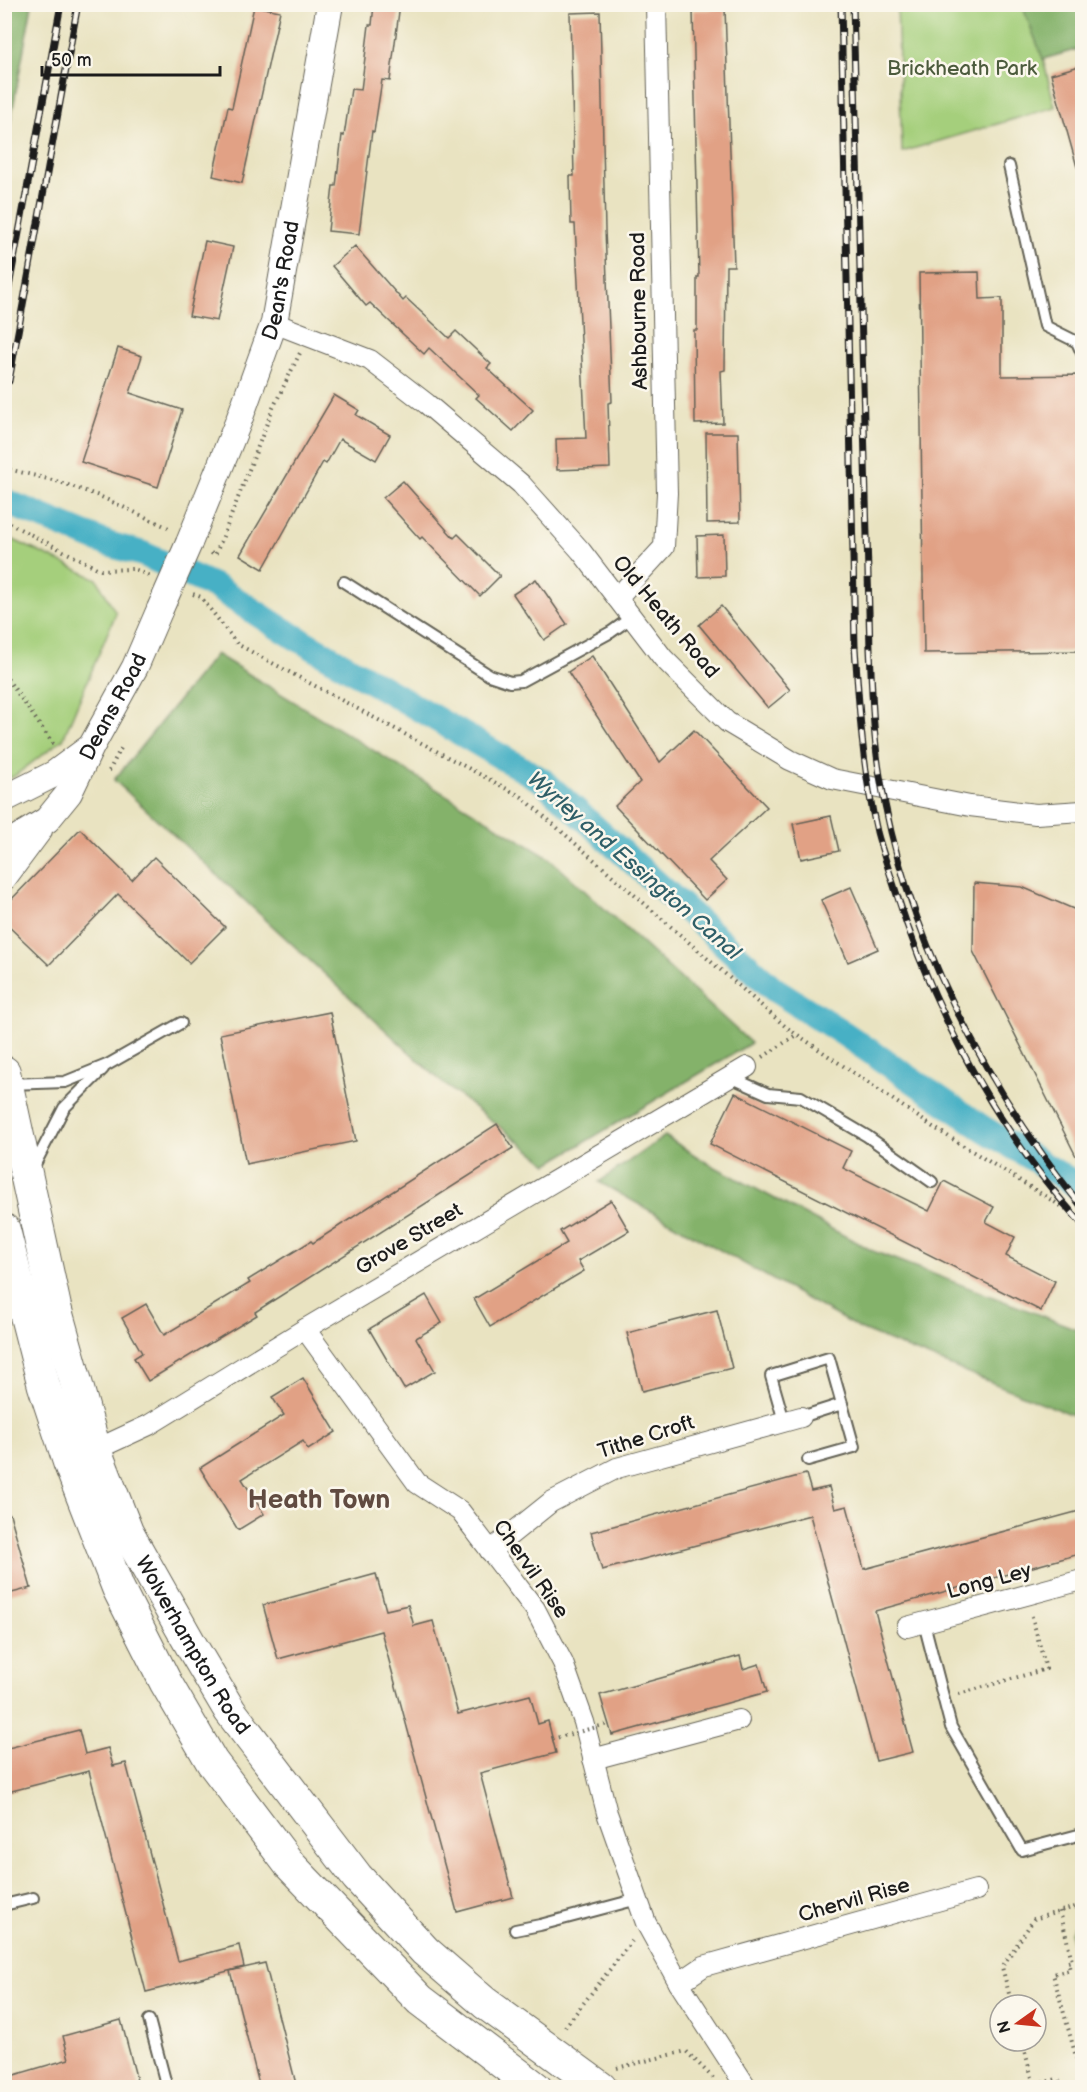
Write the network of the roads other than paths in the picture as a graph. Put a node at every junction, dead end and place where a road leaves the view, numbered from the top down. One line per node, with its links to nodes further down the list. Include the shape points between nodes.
1 (330, 4): 4 (street, Dean's Road)
2 (656, 4): 8 (street, Ashbourne Road, via 667,493 664,547)
3 (1009, 166): 5 (lane, via 1046,326 1077,342)
4 (274, 323): 6 (street, Dean's Road); 8 (street, Old Heath Road, via 370,360 427,404 521,484)
5 (1083, 352)
6 (191, 541): 10 (street, Deans Road, bridge, via 135,667)
7 (344, 582): 9 (lane, via 489,675 510,682 521,681)
8 (617, 598): 9 (street, Old Heath Road)
9 (632, 617): 13 (street, Old Heath Road, via 663,658 727,722 790,760 832,779 970,806 1036,814)
10 (91, 747): 11 (street); 15 (street, Deans Road, via 69,793)
11 (54, 774): 12 (street); 14 (street)
12 (4, 799)
13 (1083, 811)
14 (4, 816)
15 (46, 820): 16 (street, Deans Road); 17 (street)
16 (4, 846)
17 (4, 877)
18 (181, 1023): 19 (lane)
19 (107, 1065): 22 (lane, via 64,1082); 23 (lane, via 64,1108)
20 (747, 1067): 21 (street, Grove Street)
21 (729, 1077): 24 (lane, via 768,1094 801,1097 867,1136); 26 (street, Grove Street)
22 (5, 1080): 23 (main road, Wolverhampton Road)
23 (29, 1181): 29 (main road, Wolverhampton Road)
24 (932, 1182)
25 (4, 1230): 29 (main road, Wolverhampton Road, via 44,1386)
26 (305, 1329): 29 (street, Grove Street, via 149,1425); 31 (street, Chervil Rise, via 417,1483 460,1511)
27 (842, 1404): 28 (lane); 28 (lane, via 829,1359 771,1376); 30 (lane, via 854,1447)
28 (792, 1419): 31 (street, Tithe Croft, via 616,1468 550,1502)
29 (82, 1456): 44 (main road, Wolverhampton Road, via 230,1711 357,1877 425,1951 485,2003); 46 (main road, Wolverhampton Road, via 118,1588 212,1762 290,1865 420,2000)
30 (808, 1460)
31 (490, 1551): 35 (street, Chervil Rise, via 535,1609 563,1663)
32 (1083, 1580): 33 (street, Long Ley)
33 (916, 1625): 36 (lane, via 951,1727 1022,1850)
34 (739, 1720): 35 (street)
35 (593, 1759): 39 (street, Chervil Rise, via 607,1814)
36 (1083, 1834)
37 (976, 1890): 42 (street, Chervil Rise, via 704,1966)
38 (33, 1898): 40 (lane)
39 (638, 1899): 41 (lane); 42 (street, Chervil Rise, via 646,1923)
40 (4, 1905)
41 (515, 1930)
42 (679, 1983): 47 (street, Chervil Rise)
43 (149, 2020): 45 (lane)
44 (605, 2075)
45 (167, 2088)
46 (536, 2088)
47 (747, 2088)

